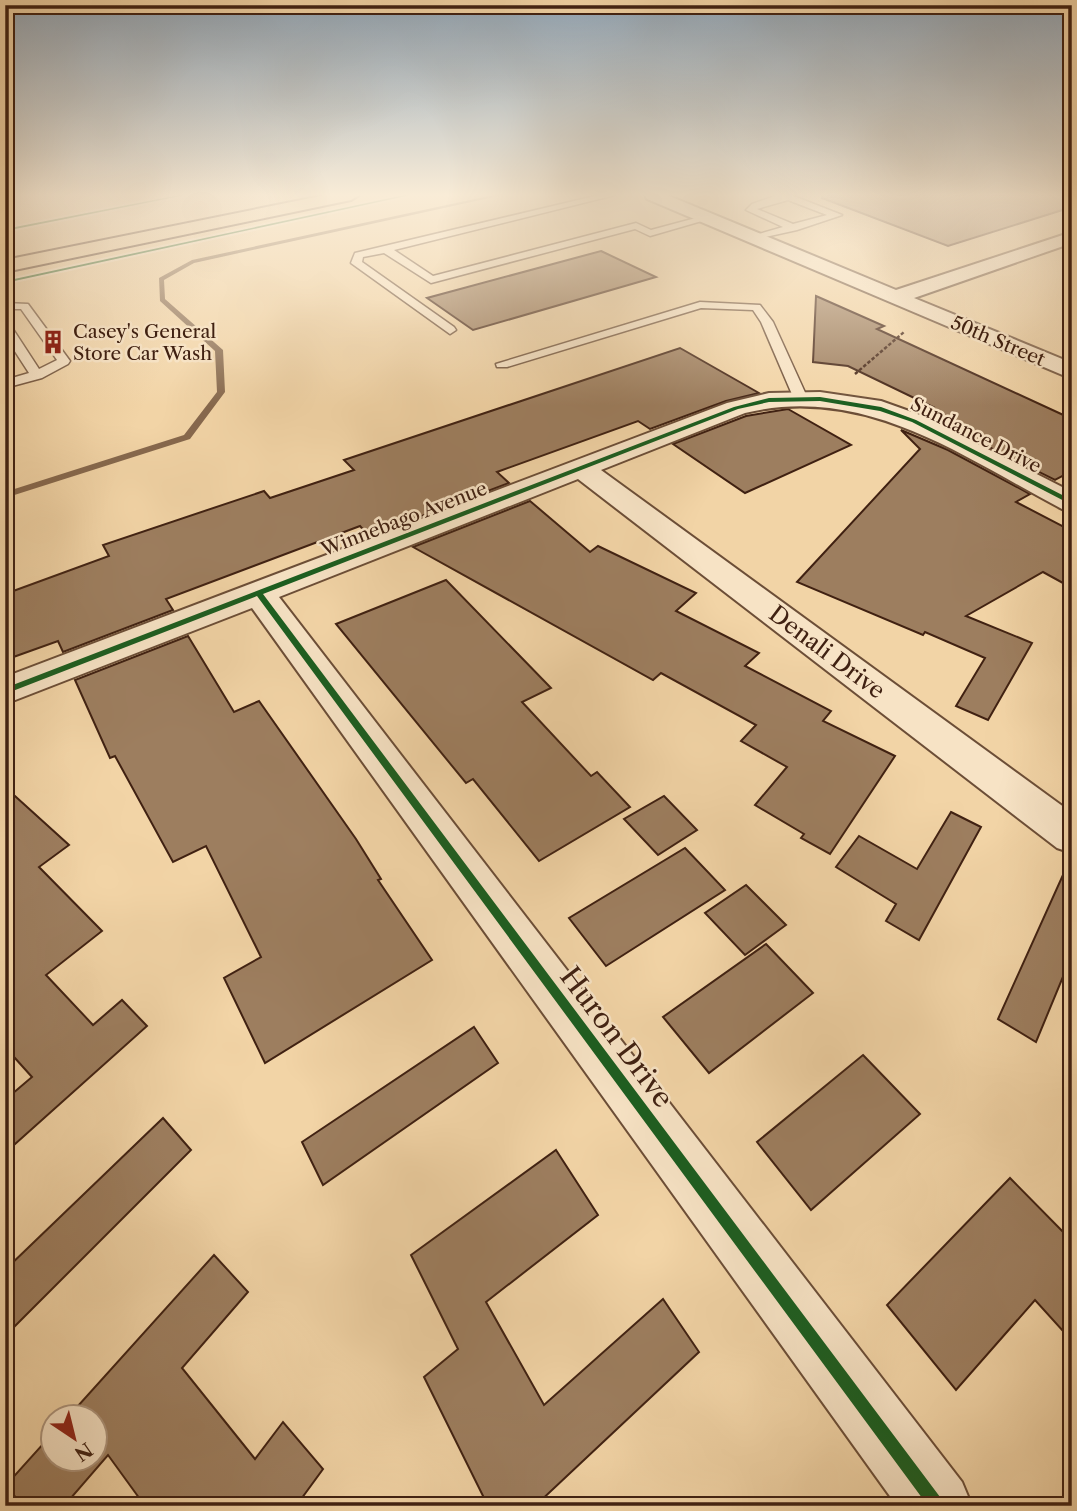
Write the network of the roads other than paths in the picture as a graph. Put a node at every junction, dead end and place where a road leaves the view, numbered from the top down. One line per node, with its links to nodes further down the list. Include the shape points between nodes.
1 (360, 266): 9 (lane)
2 (411, 266): 3 (lane, via 431,279)
3 (483, 266)
4 (821, 266): 6 (street, 50th Street)
5 (988, 266): 6 (street)
6 (895, 297): 11 (street, 50th Street)
7 (5, 306): 12 (lane, via 24,306 64,361)
8 (5, 326): 12 (lane)
9 (450, 330)
10 (502, 364): 14 (lane, via 700,305 756,307)
11 (1072, 372)
12 (37, 375): 13 (lane)
13 (5, 384)
14 (810, 399): 15 (street, Winnebago Avenue, via 769,400 736,408); 16 (street, Sundance Drive, via 881,408 914,421)
15 (581, 468): 17 (street, Winnebago Avenue); 19 (street, Denali Drive)
16 (1072, 503)
17 (260, 595): 18 (street, Winnebago Avenue); 20 (street, Huron Drive)
18 (5, 691)
19 (1072, 836)
20 (938, 1506)

